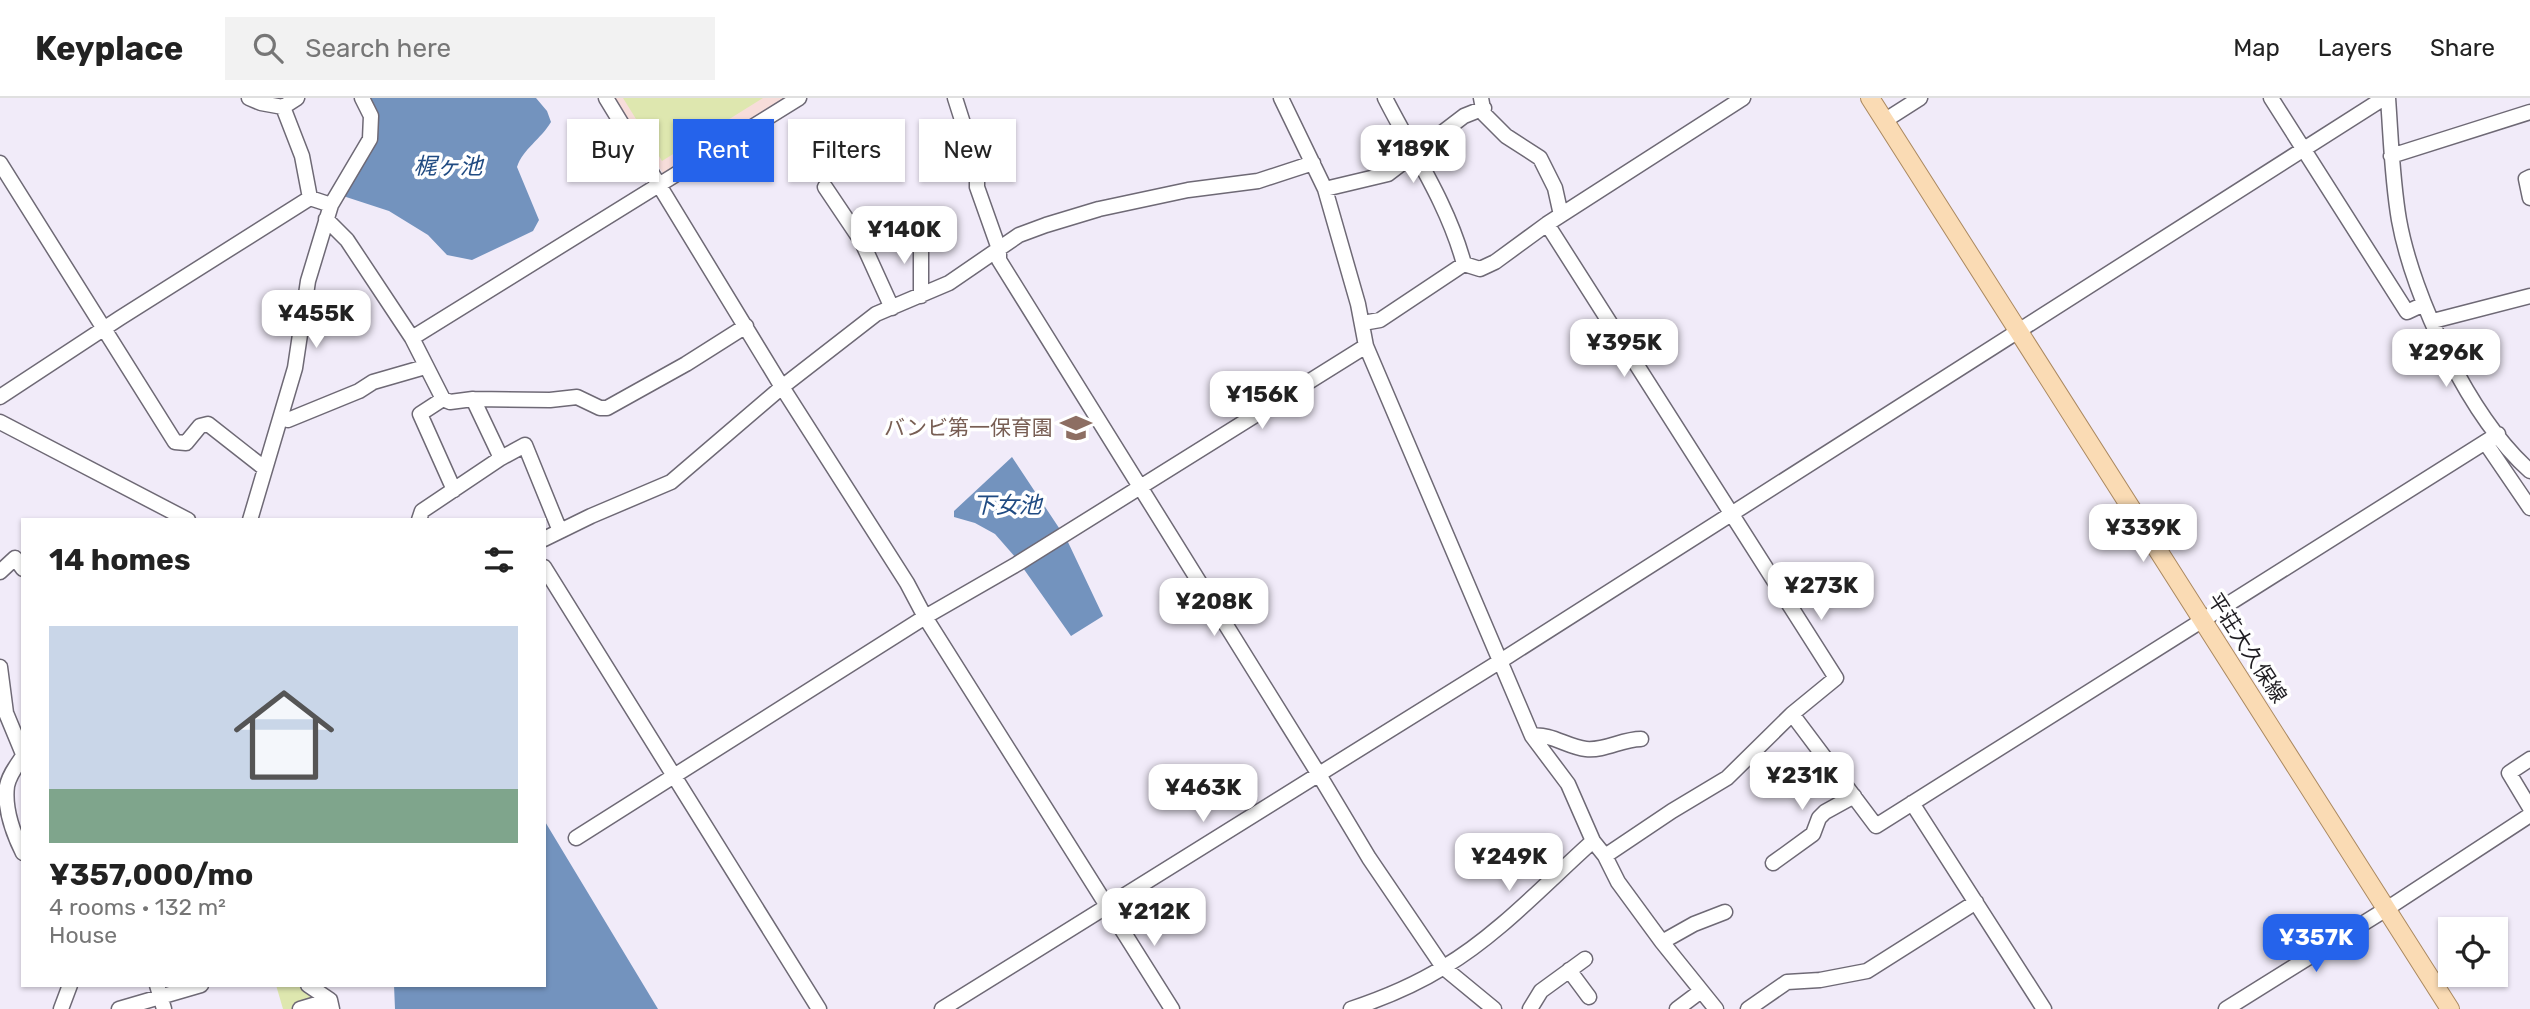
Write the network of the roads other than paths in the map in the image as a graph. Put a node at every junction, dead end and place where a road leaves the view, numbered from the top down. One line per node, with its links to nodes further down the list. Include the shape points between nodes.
1 (249, 98): 15 (street)
2 (298, 98): 15 (street)
3 (362, 98): 29 (street, via 371,116 370,139)
4 (606, 98): 24 (street)
5 (799, 98): 24 (street)
6 (955, 98): 33 (street, via 977,167 977,187)
7 (1281, 98): 22 (street)
8 (1385, 98): 19 (street)
9 (1743, 98): 30 (street)
10 (1870, 98): 17 (main road, 平荘大久保線)
11 (1920, 98): 17 (street)
12 (2271, 98): 18 (street)
13 (2386, 98): 18 (street); 20 (street)
14 (1482, 103): 19 (street); 30 (street, via 1485,114 1506,136 1540,158 1555,187)
15 (283, 107): 27 (street, via 302,156)
16 (2528, 108): 20 (street)
17 (1884, 121): 43 (main road, 平荘大久保線)
18 (2303, 151): 37 (street, via 2407,312); 43 (street)
19 (1415, 152): 26 (street, via 1388,174); 34 (street, via 1451,224)
20 (2391, 156): 37 (street, via 2399,221)
21 (0, 163): 42 (street)
22 (1313, 163): 26 (street); 33 (street, via 1258,181 1099,209 1019,235)
23 (2530, 177): 28 (street, via 2525,183)
24 (660, 184): 41 (street); 44 (street)
25 (825, 187): 38 (street, via 862,242)
26 (1325, 190): 40 (street)
27 (310, 198): 29 (street); 42 (street)
28 (2530, 198)
29 (328, 212): 44 (street); 51 (street, via 308,281)
30 (1561, 215): 31 (street)
31 (1547, 224): 34 (street, via 1495,262 1479,269); 61 (street)
32 (921, 236): 35 (street)
33 (999, 249): 35 (street); 58 (street, via 999,260)
34 (1464, 264): 40 (street, via 1380,320)
35 (921, 296): 38 (street)
36 (2530, 296): 39 (street)
37 (2424, 304): 39 (street)
38 (892, 308): 47 (street, via 876,314)
39 (2433, 321): 53 (street, via 2466,392)
40 (1363, 323): 45 (street)
41 (746, 326): 47 (street); 50 (street, via 607,408 577,397)
42 (103, 329): 48 (street); 56 (street, via 175,442 186,443 200,426 208,424)
43 (2020, 330): 61 (street); 71 (main road, 平荘大久保線)
44 (412, 338): 46 (street)
45 (1366, 346): 58 (street); 72 (street)
46 (425, 367): 49 (street); 51 (street, via 373,382 288,420)
47 (782, 387): 65 (street, via 671,482); 70 (street)
48 (0, 397)
49 (443, 399): 50 (street); 59 (street, via 420,414)
50 (473, 399): 55 (street)
51 (282, 418): 56 (street)
52 (0, 422): 62 (street)
53 (2498, 434): 54 (street); 57 (street)
54 (2485, 443): 60 (street); 71 (street)
55 (501, 458): 59 (street); 65 (street, via 525,445)
56 (264, 468): 63 (street)
57 (2530, 471)
58 (1139, 486): 70 (street); 80 (street)
59 (453, 489): 64 (street, via 422,511)
60 (2530, 508)
61 (1731, 514): 72 (street); 74 (street, via 1836,678)
62 (184, 518)
63 (251, 518)
64 (420, 518)
65 (560, 531): 66 (street)
66 (546, 537)
67 (21, 566): 69 (street, via 15,558)
68 (546, 570): 81 (street)
69 (0, 572)
70 (925, 617): 81 (street); 93 (street)
71 (2202, 621): 84 (street); 94 (main road, 平荘大久保線)
72 (1499, 662): 75 (street); 80 (street)
73 (0, 667): 77 (street, via 6,713)
74 (1791, 714): 83 (street); 90 (street, via 1727,778)
75 (1532, 736): 76 (street, via 1584,749); 88 (street, via 1567,784)
76 (1641, 739)
77 (21, 750)
78 (21, 758): 82 (street)
79 (2530, 759): 85 (street, via 2509,774)
80 (1318, 773): 93 (street); 98 (street)
81 (676, 776): 87 (street); 111 (street)
82 (3, 790): 89 (street, via 11,829)
83 (1854, 796): 84 (street, via 1876,826); 91 (street, via 1825,812 1813,834)
84 (1912, 803): 92 (street)
85 (2530, 808)
86 (2530, 815): 94 (street)
87 (576, 838)
88 (1593, 841): 90 (street); 98 (street, via 1481,941)
89 (21, 849)
90 (1605, 856): 96 (street, via 1618,882)
91 (1773, 863)
92 (1976, 902): 120 (street, via 1867,971 1787,982); 121 (street)
93 (1106, 905): 112 (street); 113 (street)
94 (2388, 908): 122 (street); 123 (main road, 平荘大久保線)
95 (1725, 912): 96 (street)
96 (1662, 942): 103 (street)
97 (1585, 959): 99 (street)
98 (1443, 967): 104 (street); 116 (street)
99 (1569, 970): 106 (street); 117 (street, via 1541,991)
100 (69, 987): 108 (street)
101 (194, 987): 105 (street)
102 (310, 987): 107 (street)
103 (1701, 991): 118 (street); 119 (street)
104 (1385, 996): 114 (street); 115 (street)
105 (160, 997): 109 (street)
106 (1589, 997)
107 (331, 1004): 110 (street)
108 (61, 1009)
109 (119, 1009)
110 (300, 1009)
111 (819, 1009)
112 (942, 1009)
113 (1172, 1009)
114 (1352, 1009)
115 (1377, 1009)
116 (1494, 1009)
117 (1530, 1009)
118 (1677, 1009)
119 (1716, 1009)
120 (1748, 1009)
121 (2044, 1009)
122 (2226, 1009)
123 (2450, 1009)

